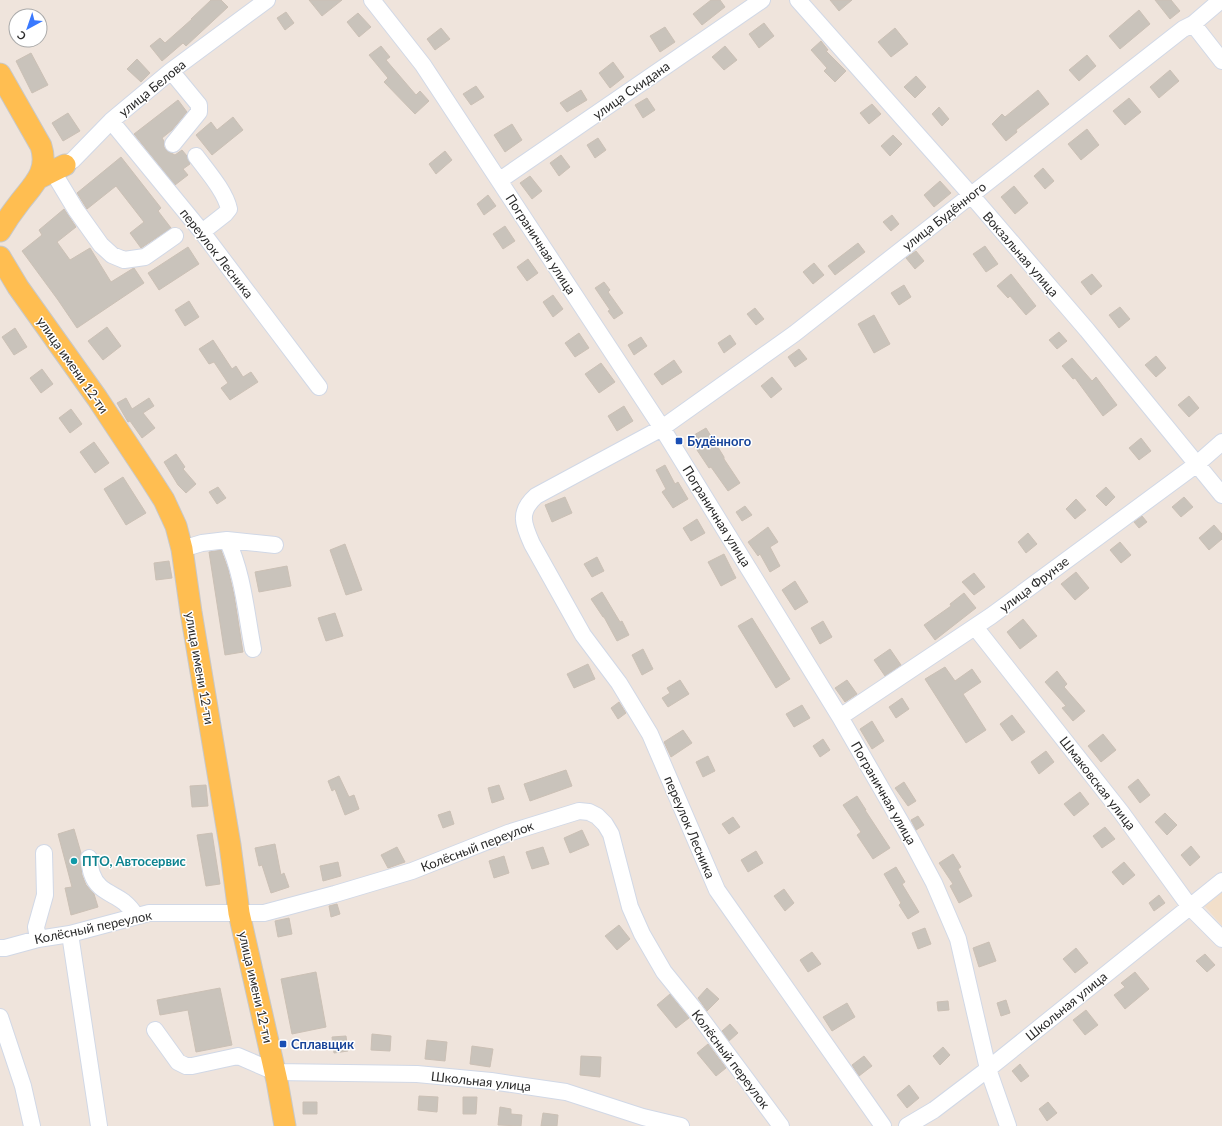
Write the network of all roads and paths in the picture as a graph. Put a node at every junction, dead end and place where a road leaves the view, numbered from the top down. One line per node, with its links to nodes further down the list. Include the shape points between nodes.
1 (267, 0): 8 (street, улица Белова)
2 (372, 0): 14 (street, Пограничная улица, via 423,65)
3 (762, 0): 14 (street, улица Скидана)
4 (798, 0): 15 (street, Вокзальная улица)
5 (1221, 0): 6 (street, улица Будённого)
6 (1193, 24): 7 (street); 15 (street, улица Будённого)
7 (1222, 61)
8 (171, 71): 10 (street, улица Белова); 11 (street, via 199,105 199,112)
9 (0, 74): 13 (main road, via 41,146 44,162)
10 (112, 121): 13 (street, улица Белова, via 72,160); 17 (street, переулок Лесника)
11 (173, 144)
12 (196, 156): 17 (street, via 218,187 229,209)
13 (52, 172): 16 (main road); 18 (street, via 101,245 112,255 124,260 145,257)
14 (500, 180): 21 (street, Пограничная улица)
15 (971, 195): 21 (street, улица Будённого, via 794,334); 23 (street, Вокзальная улица)
16 (0, 231)
17 (202, 232): 20 (street, переулок Лесника)
18 (175, 236)
19 (0, 257): 28 (main road, улица имени 12-ти, via 156,487 176,526)
20 (319, 388)
21 (662, 428): 25 (street, улица Будённого, via 536,496); 31 (street, Пограничная улица)
22 (1222, 442): 23 (street, улица Фрунзе)
23 (1197, 464): 24 (street, Вокзальная улица); 29 (street, улица Фрунзе)
24 (1222, 495)
25 (523, 514): 52 (street, переулок Лесника, via 525,529 532,544 583,635 619,683 650,734 717,890)
26 (227, 540): 27 (street); 28 (street); 30 (street, via 238,571)
27 (275, 545)
28 (182, 549): 36 (main road, улица имени 12-ти)
29 (975, 627): 31 (street, улица Фрунзе); 35 (street, Шмаковская улица, via 1122,812)
30 (253, 649)
31 (840, 717): 44 (street, Пограничная улица, via 920,857 949,916 958,939)
32 (44, 853): 40 (street, via 45,895 36,927)
33 (89, 858): 37 (street, via 92,874 100,887 124,901)
34 (1222, 881): 35 (street, Школьная улица)
35 (1190, 907): 39 (street, Шмаковская улица); 44 (street, Школьная улица)
36 (239, 913): 37 (street, Колёсный переулок, via 150,913); 45 (main road, улица имени 12-ти); 51 (street, Колёсный переулок, via 264,912 335,894 412,871 559,816 579,811 589,812 605,824 611,834 630,907 664,972)
37 (136, 916): 38 (street, Колёсный переулок)
38 (70, 934): 40 (street, Колёсный переулок); 48 (street)
39 (1222, 938)
40 (38, 939): 41 (street, Колёсный переулок)
41 (0, 948)
42 (0, 1017): 47 (street, via 23,1086)
43 (155, 1030): 45 (street, via 178,1062 186,1066 238,1056)
44 (988, 1069): 53 (street, Школьная улица, via 934,1110); 54 (street, Пограничная улица)
45 (275, 1072): 46 (street, Школьная улица, via 417,1074 491,1081 566,1092); 49 (main road, улица имени 12-ти)
46 (632, 1120): 50 (street, Школьная улица)
47 (32, 1126)
48 (99, 1126)
49 (284, 1126)
50 (681, 1126)
51 (781, 1126)
52 (883, 1126)
53 (907, 1126)
54 (1008, 1126)

